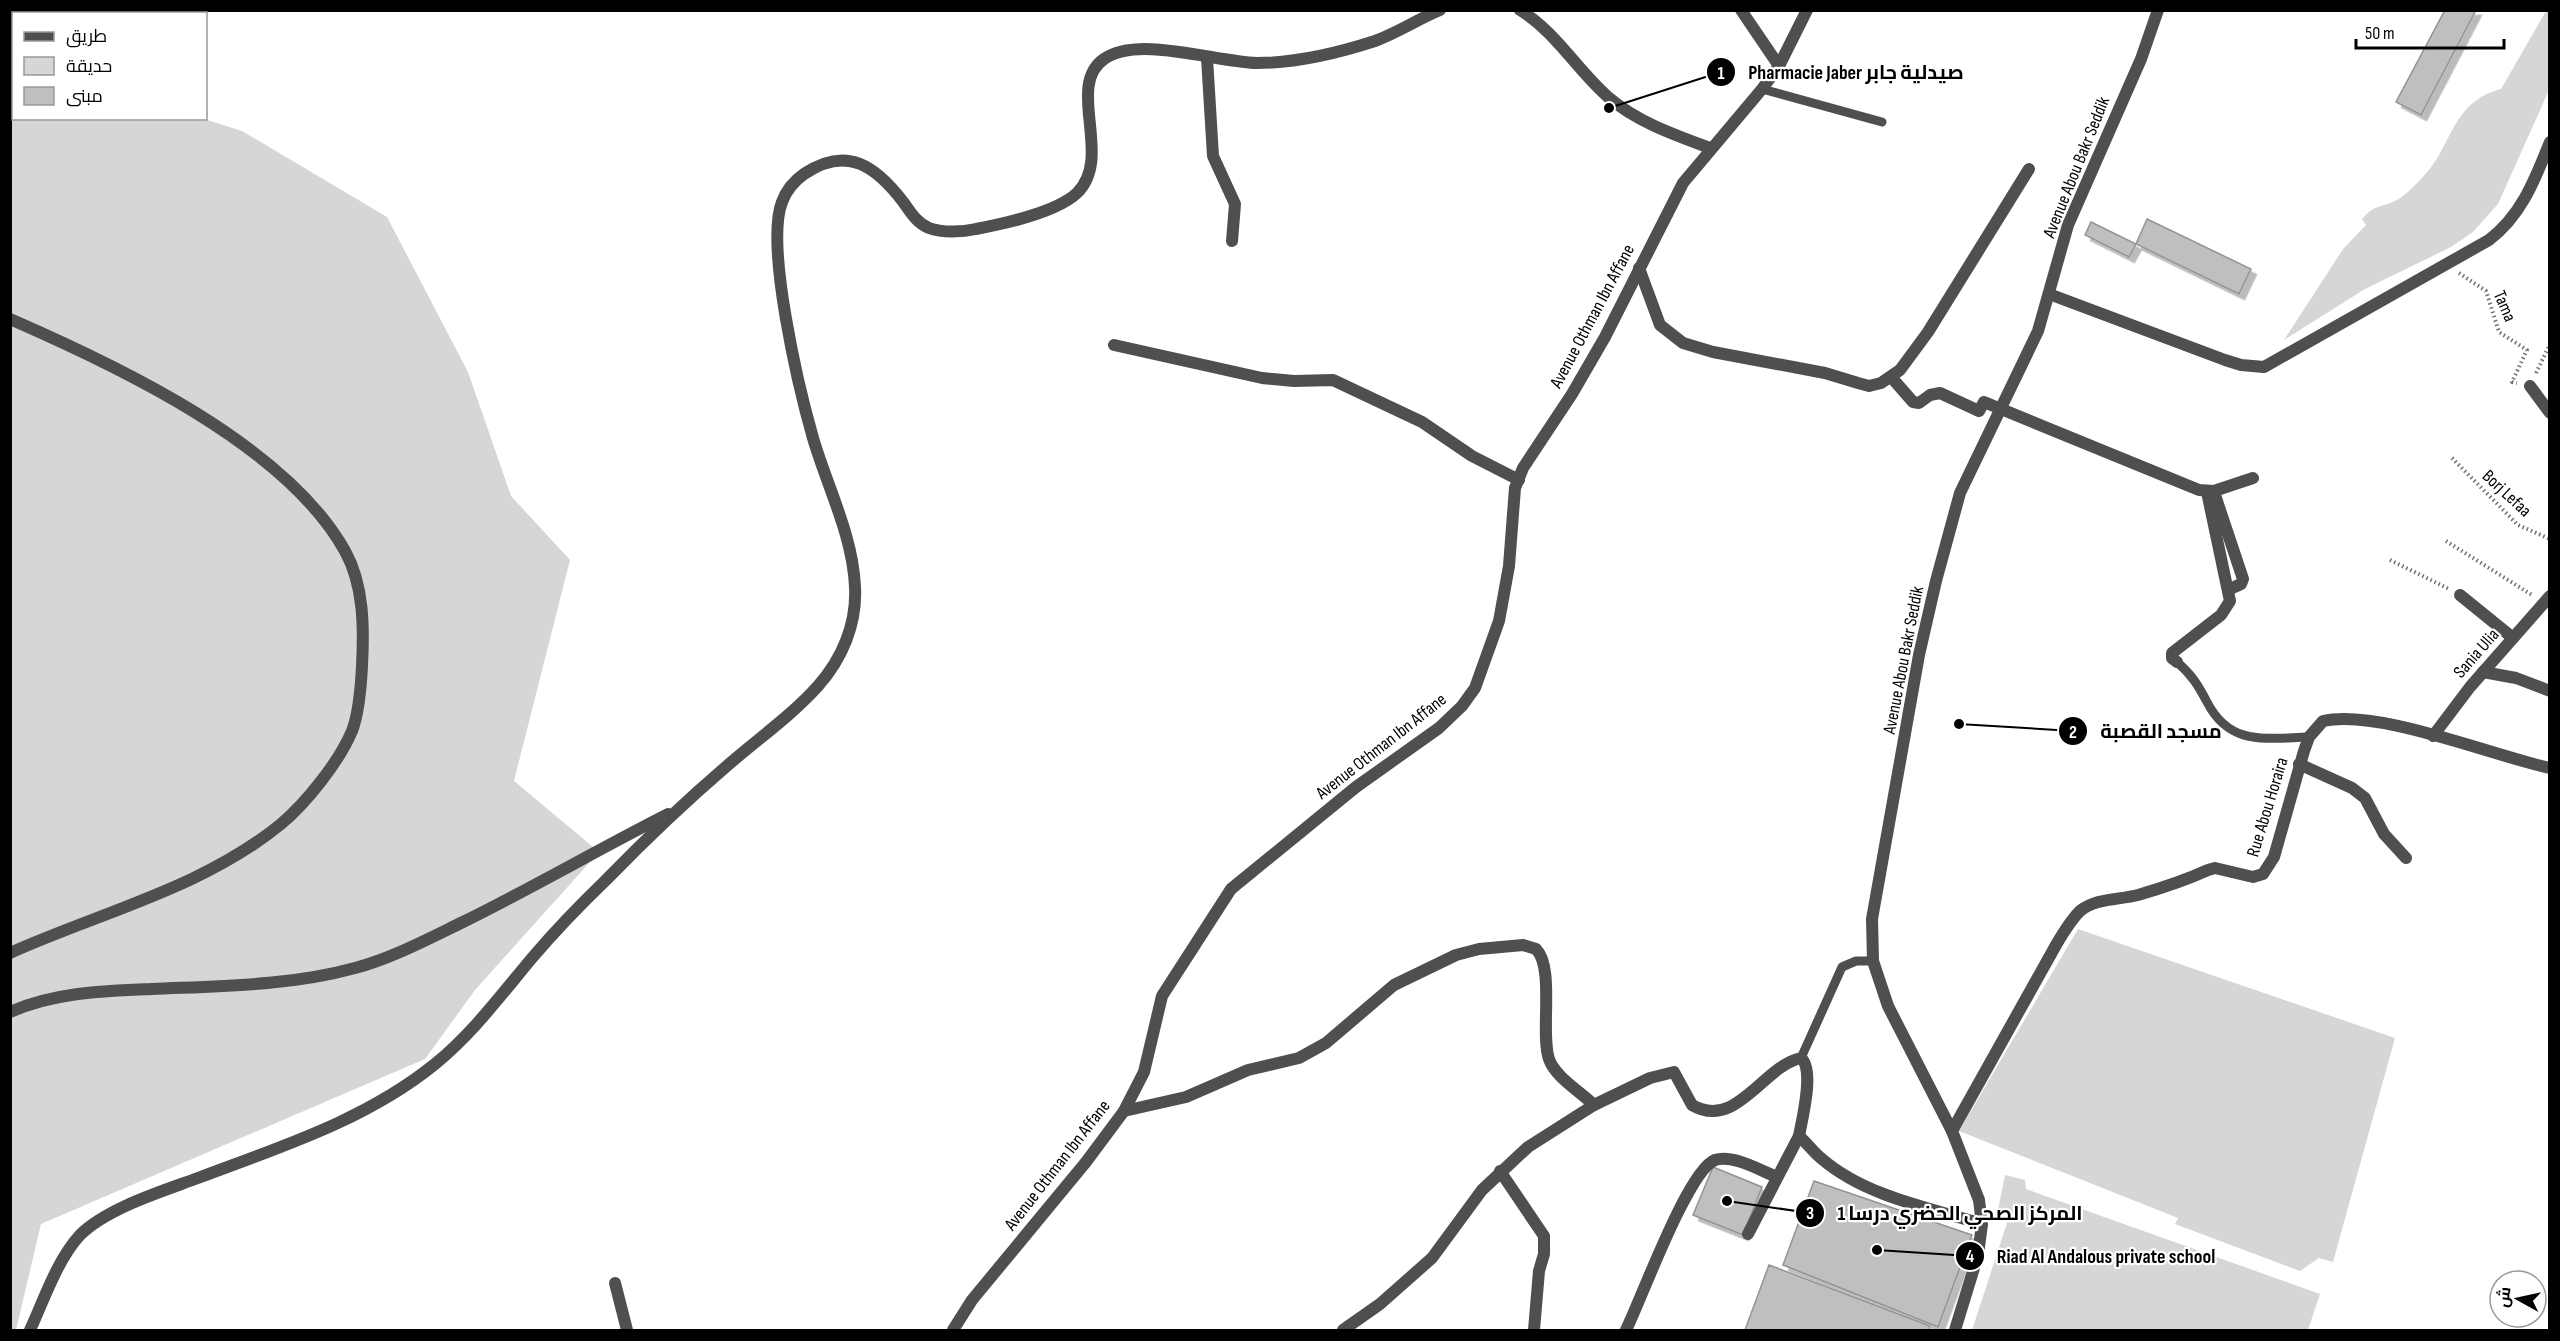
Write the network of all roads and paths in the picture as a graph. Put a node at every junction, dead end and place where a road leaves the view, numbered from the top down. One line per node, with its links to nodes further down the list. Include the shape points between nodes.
1 (1440, 10): 6 (street, via 1380,39 1333,52 1264,63)
2 (1741, 10): 7 (street)
3 (1807, 10): 7 (street, Avenue Othman Ibn Affane)
4 (2158, 10): 16 (street, Avenue Abou Bakr Seddik, via 2141,59 2068,225)
5 (1527, 12): 11 (street, via 1624,110)
6 (1207, 58): 13 (street, via 1213,156 1235,204); 41 (street, via 1154,49 1110,54 1089,77 1092,153 1081,190 1039,212 1005,223 968,231 927,228 886,183 859,161 825,164 802,175 789,188 780,205 778,221 780,280 805,407 852,560 856,592 852,621 847,641 830,672 813,692)
7 (1779, 66): 8 (street, Avenue Othman Ibn Affane)
8 (1762, 90): 9 (lane); 11 (street, Avenue Othman Ibn Affane)
9 (1882, 122)
10 (2550, 142): 14 (street, via 2535,181 2505,228)
11 (1710, 148): 15 (street, Avenue Othman Ibn Affane, via 1683,183)
12 (2029, 169): 20 (street, via 1929,332)
13 (1232, 241)
14 (2444, 263): 16 (street, via 2264,367 2225,360); 21 (path, Tama, via 2486,291 2499,332 2527,350 2512,382)
15 (1639, 268): 20 (street, via 1660,325 1683,343 1825,372 1869,386); 26 (street, Avenue Othman Ibn Affane, via 1578,384 1535,447)
16 (2049, 294): 22 (street, Avenue Abou Bakr Seddik, via 2025,362)
17 (10, 318): 43 (street, via 74,346 182,404 268,466 314,507 346,552 364,627 361,682 352,731 315,791 281,824 209,873)
18 (2550, 344): 21 (path)
19 (1114, 345): 26 (street, via 1262,378 1333,380 1422,422 1472,456)
20 (1892, 378): 22 (street, via 1916,403 1940,393 1979,411 1984,402)
21 (2530, 387): 23 (street)
22 (1998, 410): 27 (street); 44 (street, Avenue Abou Bakr Seddik, via 1960,493 1933,592 1872,919)
23 (2550, 413)
24 (2452, 458): 28 (path, Borj Lefaa, via 2518,525)
25 (2253, 478): 27 (street)
26 (1519, 480): 48 (street, Avenue Othman Ibn Affane, via 1499,621 1475,688 1439,728 1356,787 1231,889 1162,996 1144,1072)
27 (2210, 492): 34 (street, via 2230,601 2225,611 2171,654)
28 (2550, 539)
29 (2446, 542): 32 (path)
30 (2390, 560): 31 (path)
31 (2460, 595): 33 (street)
32 (2547, 599): 33 (street, Sania Ulia)
33 (2513, 638): 35 (street, Sania Ulia)
34 (2177, 662): 38 (lane, via 2196,679 2218,721 2230,730 2246,737)
35 (2483, 672): 36 (street, via 2516,678); 37 (street, Sania Ulia)
36 (2550, 691)
37 (2433, 736): 38 (street, via 2386,724 2331,720 2323,721); 40 (street)
38 (2309, 737): 39 (street, Rue Abou Horaira)
39 (2299, 764): 42 (street, via 2365,798 2384,834); 49 (street, Rue Abou Horaira, via 2274,857 2263,874 2253,878 2215,868 2081,910 2060,938)
40 (2550, 768)
41 (680, 808): 45 (street, via 418,944 356,968 297,980 93,992 31,1003); 56 (street, via 561,926 483,1017 436,1063 407,1085 324,1130 132,1204 99,1221 82,1233 68,1252)
42 (2406, 858)
43 (10, 953)
44 (1873, 961): 46 (lane, via 1856,961 1842,967); 49 (street, Avenue Abou Bakr Seddik, via 1888,1006)
45 (10, 1012)
46 (1801, 1058): 47 (street, via 1786,1064 1737,1103 1714,1112 1692,1105 1677,1074 1672,1072 1650,1078); 50 (street, via 1806,1064 1807,1086)
47 (1594, 1106): 48 (street, via 1558,1072 1549,1058 1543,963 1536,949 1523,945 1468,951 1395,985 1326,1043 1299,1058 1248,1070 1186,1097); 51 (street, via 1528,1147)
48 (1124, 1111): 58 (street, Avenue Othman Ibn Affane, via 972,1300)
49 (1952, 1131): 53 (street, Avenue Abou Bakr Seddik, via 1979,1200)
50 (1799, 1136): 52 (street); 53 (street, via 1822,1160 1850,1178)
51 (1500, 1171): 59 (street, via 1432,1258 1380,1304); 60 (street, via 1544,1236)
52 (1777, 1177): 54 (street); 61 (street, via 1735,1161 1722,1159 1708,1164 1685,1198)
53 (1982, 1224): 62 (street, Avenue Abou Bakr Seddik, via 1978,1255)
54 (1748, 1234)
55 (615, 1283): 57 (street)
56 (30, 1330)
57 (627, 1330)
58 (953, 1330)
59 (1343, 1330)
60 (1534, 1330)
61 (1626, 1330)
62 (1955, 1330)

